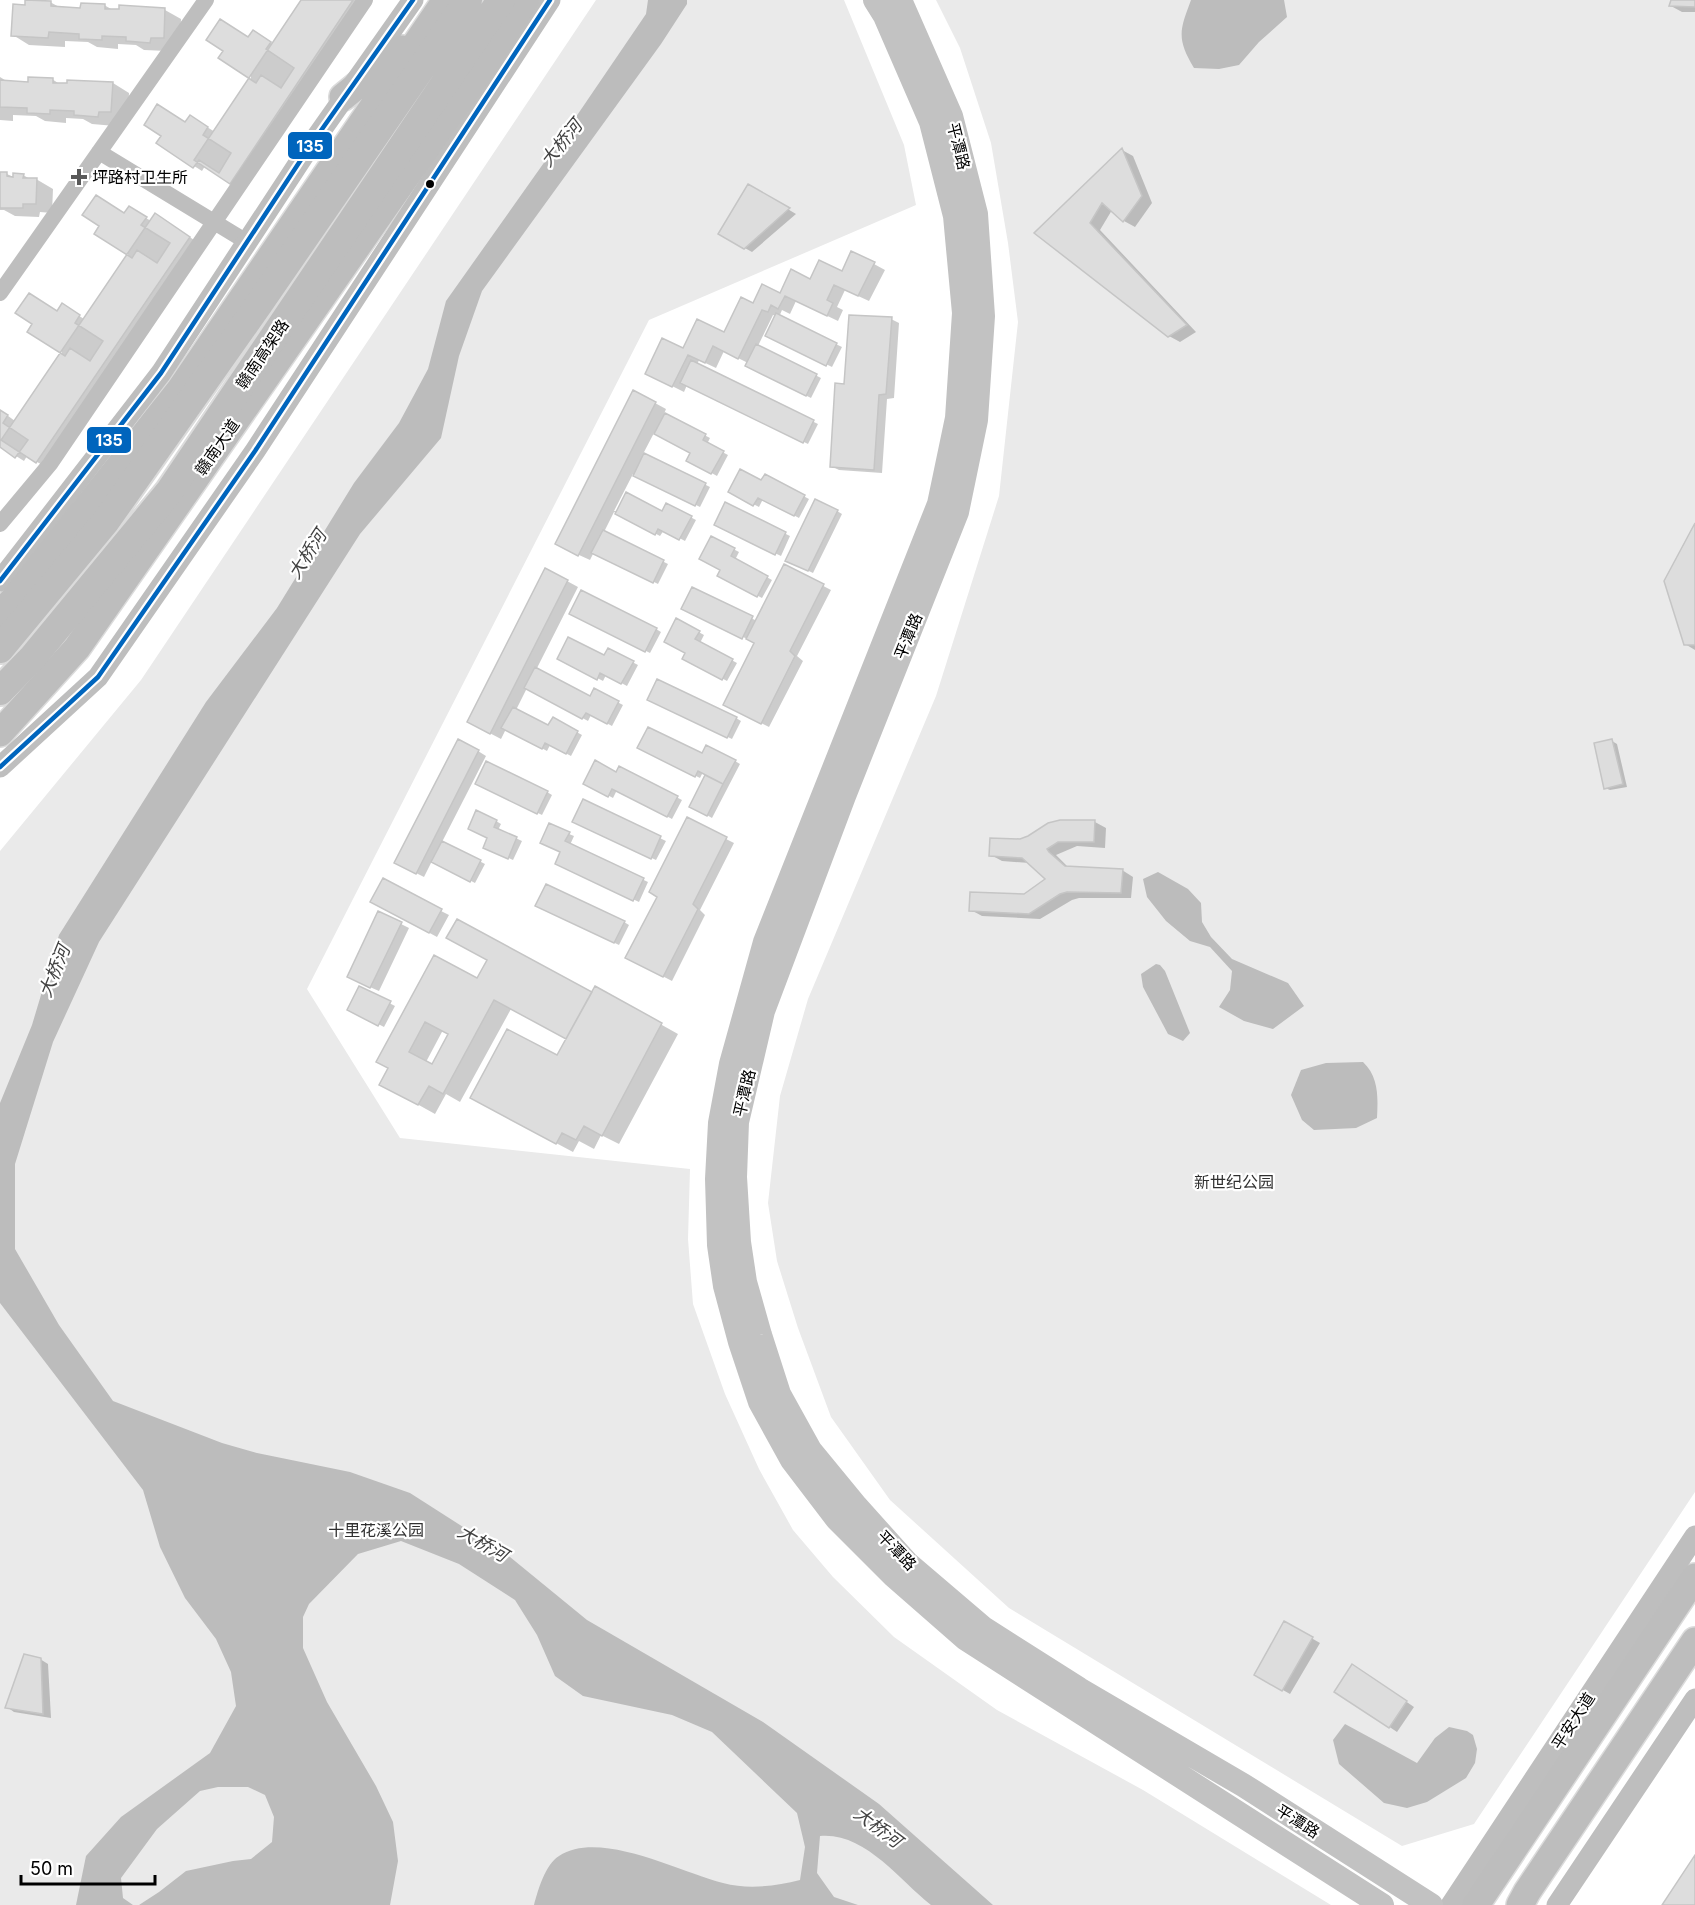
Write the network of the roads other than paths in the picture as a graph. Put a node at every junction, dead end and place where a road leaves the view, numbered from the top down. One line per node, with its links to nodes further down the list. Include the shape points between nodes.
1 (206, 0): 14 (street)
2 (365, 0): 15 (street)
3 (446, 0): 11 (main road)
4 (468, 0): 21 (highway, 赣南高架路, via 106,521)
5 (501, 0): 22 (highway, 赣南高架路, via 169,492 33,657)
6 (525, 0): 12 (main road, 赣南大道)
7 (550, 0): 12 (street)
8 (875, 0): 30 (main road, 平潭路, via 931,122 955,216 964,313 957,418 939,504 765,942 731,1064 720,1123 717,1179 725,1286 760,1402 792,1460 837,1519 912,1592 966,1639)
9 (900, 0): 31 (main road, 平潭路, via 951,116 976,214 983,316 976,420 957,512 763,1011 738,1122 735,1177 739,1242 760,1335 779,1394 810,1450 908,1564 983,1628 1243,1785)
10 (408, 8): 13 (street)
11 (428, 27): 13 (main road); 19 (main road, via 179,391)
12 (493, 69): 20 (main road, 赣南大道); 25 (street, via 255,451 98,677)
13 (343, 97): 16 (street)
14 (99, 152): 15 (street); 17 (street)
15 (215, 221): 16 (street); 18 (street, via 50,464)
16 (247, 242): 19 (street)
17 (0, 293)
18 (0, 524)
19 (4, 602)
20 (77, 648): 23 (main road, 赣南大道); 24 (main road)
21 (0, 649)
22 (0, 691)
23 (0, 734)
24 (0, 753)
25 (0, 767)
26 (1695, 1536): 32 (street, 平安大道)
27 (1695, 1576): 33 (main road, 平安大道)
28 (1695, 1641): 34 (main road)
29 (1695, 1699): 35 (street)
30 (1382, 1905)
31 (1431, 1905)
32 (1451, 1905)
33 (1476, 1905)
34 (1520, 1905)
35 (1557, 1905)

